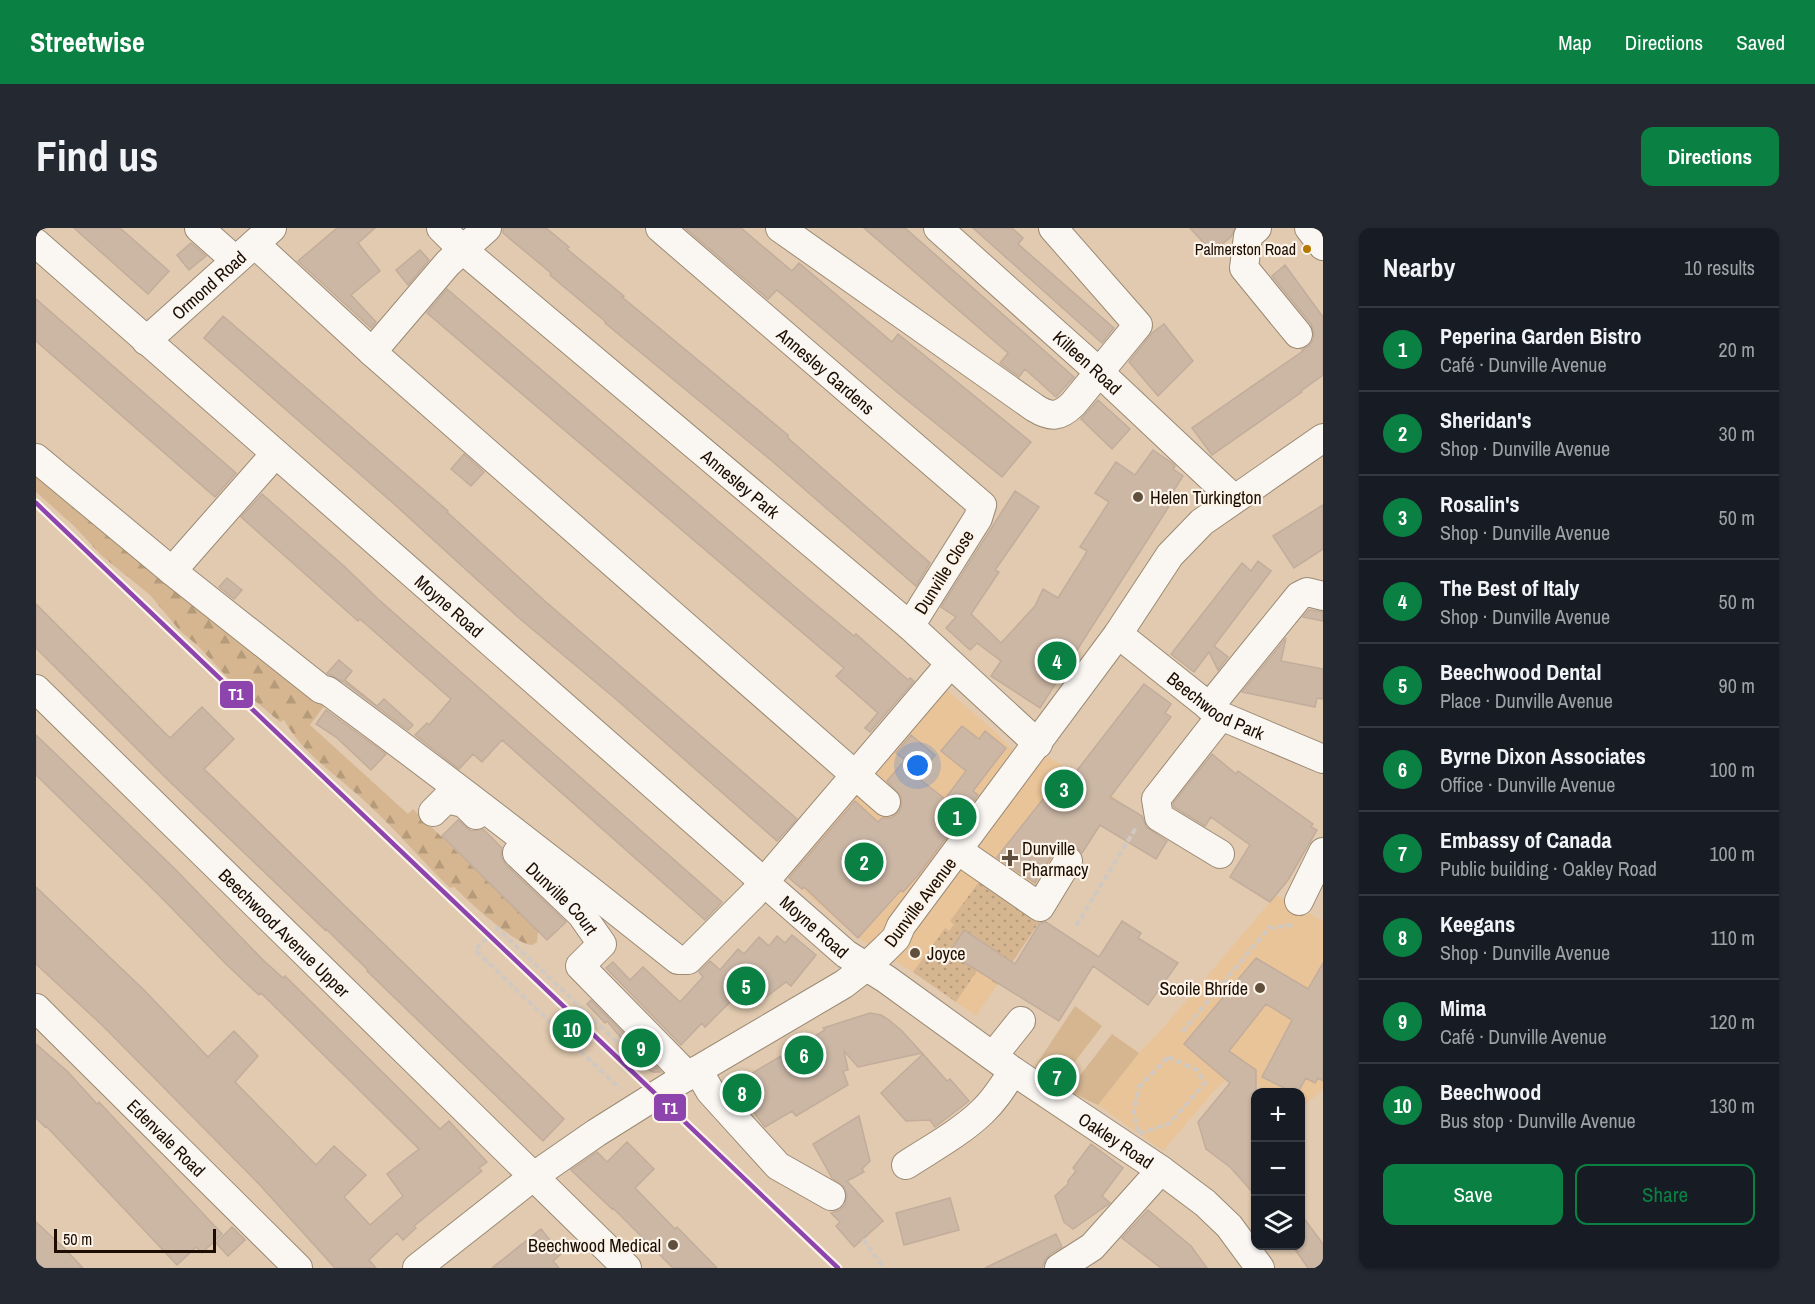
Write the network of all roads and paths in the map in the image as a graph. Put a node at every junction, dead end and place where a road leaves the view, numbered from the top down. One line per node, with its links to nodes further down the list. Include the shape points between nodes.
1 (199, 228): 11 (street)
2 (441, 228): 13 (street, Annesley Park)
3 (487, 228): 13 (street)
4 (660, 228): 23 (street, Annesley Gardens, via 982,505)
5 (780, 228): 17 (street, via 1047,416 1065,412)
6 (939, 228): 17 (street, Killeen Road)
7 (1053, 228): 17 (street, via 1138,325)
8 (1257, 228): 14 (street, via 1248,236 1244,268)
9 (1309, 228): 12 (street)
10 (36, 243): 15 (street, Moyne Road)
11 (254, 244): 15 (street, Ormond Road); 16 (street)
12 (1323, 246)
13 (463, 250): 16 (street); 26 (street, Annesley Park)
14 (1298, 334)
15 (146, 340): 20 (street, Moyne Road)
16 (372, 352): 33 (street)
17 (1099, 372): 22 (street, Killeen Road)
18 (832, 402): 23 (street)
19 (1323, 438): 22 (street, Dunville Avenue)
20 (276, 454): 24 (street); 41 (street, Moyne Road)
21 (36, 458): 24 (street)
22 (1234, 499): 27 (street, Dunville Avenue, via 1202,522 1170,555)
23 (978, 518): 26 (street, Dunville Close)
24 (172, 571): 41 (street, via 321,689 540,850 678,960 688,960)
25 (1323, 596): 30 (street, via 1307,592 1299,596)
26 (910, 626): 28 (street, Annesley Park)
27 (1118, 634): 30 (street, Beechwood Park); 31 (street, Dunville Avenue)
28 (950, 664): 31 (street, Annesley Park); 33 (street)
29 (36, 689): 55 (street, Beechwood Avenue Upper)
30 (1215, 712): 32 (street, Beechwood Park); 39 (street, via 1156,799 1159,817)
31 (1038, 744): 37 (street, Dunville Avenue)
32 (1323, 759)
33 (855, 775): 34 (street); 41 (street)
34 (886, 802)
35 (433, 812): 50 (street, Dunville Court, via 446,799 464,803 616,948 580,966)
36 (1142, 818): 43 (path)
37 (958, 851): 40 (street, via 1040,907); 44 (street, Dunville Avenue, via 896,938)
38 (1323, 852): 42 (street)
39 (1220, 854)
40 (1068, 861)
41 (762, 882): 44 (street, Moyne Road)
42 (1298, 909): 47 (path, via 1294,925 1269,928)
43 (1076, 926)
44 (866, 967): 49 (street, Oakley Road); 50 (street, Dunville Avenue)
45 (36, 1008): 59 (street, Edenvale Road)
46 (1021, 1021): 49 (street)
47 (1182, 1032)
48 (624, 1049): 51 (path, via 497,928 476,950)
49 (1003, 1064): 52 (street, Oakley Road); 53 (street, via 1001,1089 984,1111)
50 (693, 1073): 55 (street, Dunville Avenue); 56 (street, via 778,1166)
51 (627, 1095)
52 (1135, 1142): 52 (path, via 1170,1123 1205,1083 1197,1070 1168,1057 1140,1086 1133,1111); 54 (street, Oakley Road)
53 (906, 1165)
54 (1161, 1170): 62 (street, via 1092,1247); 63 (street, Oakley Road, via 1229,1226)
55 (534, 1176): 60 (street, Dunville Avenue); 61 (street, Beechwood Avenue Upper)
56 (831, 1196)
57 (863, 1239): 58 (path)
58 (883, 1267)
59 (298, 1268)
60 (417, 1268)
61 (627, 1268)
62 (1059, 1268)
63 (1260, 1268)

